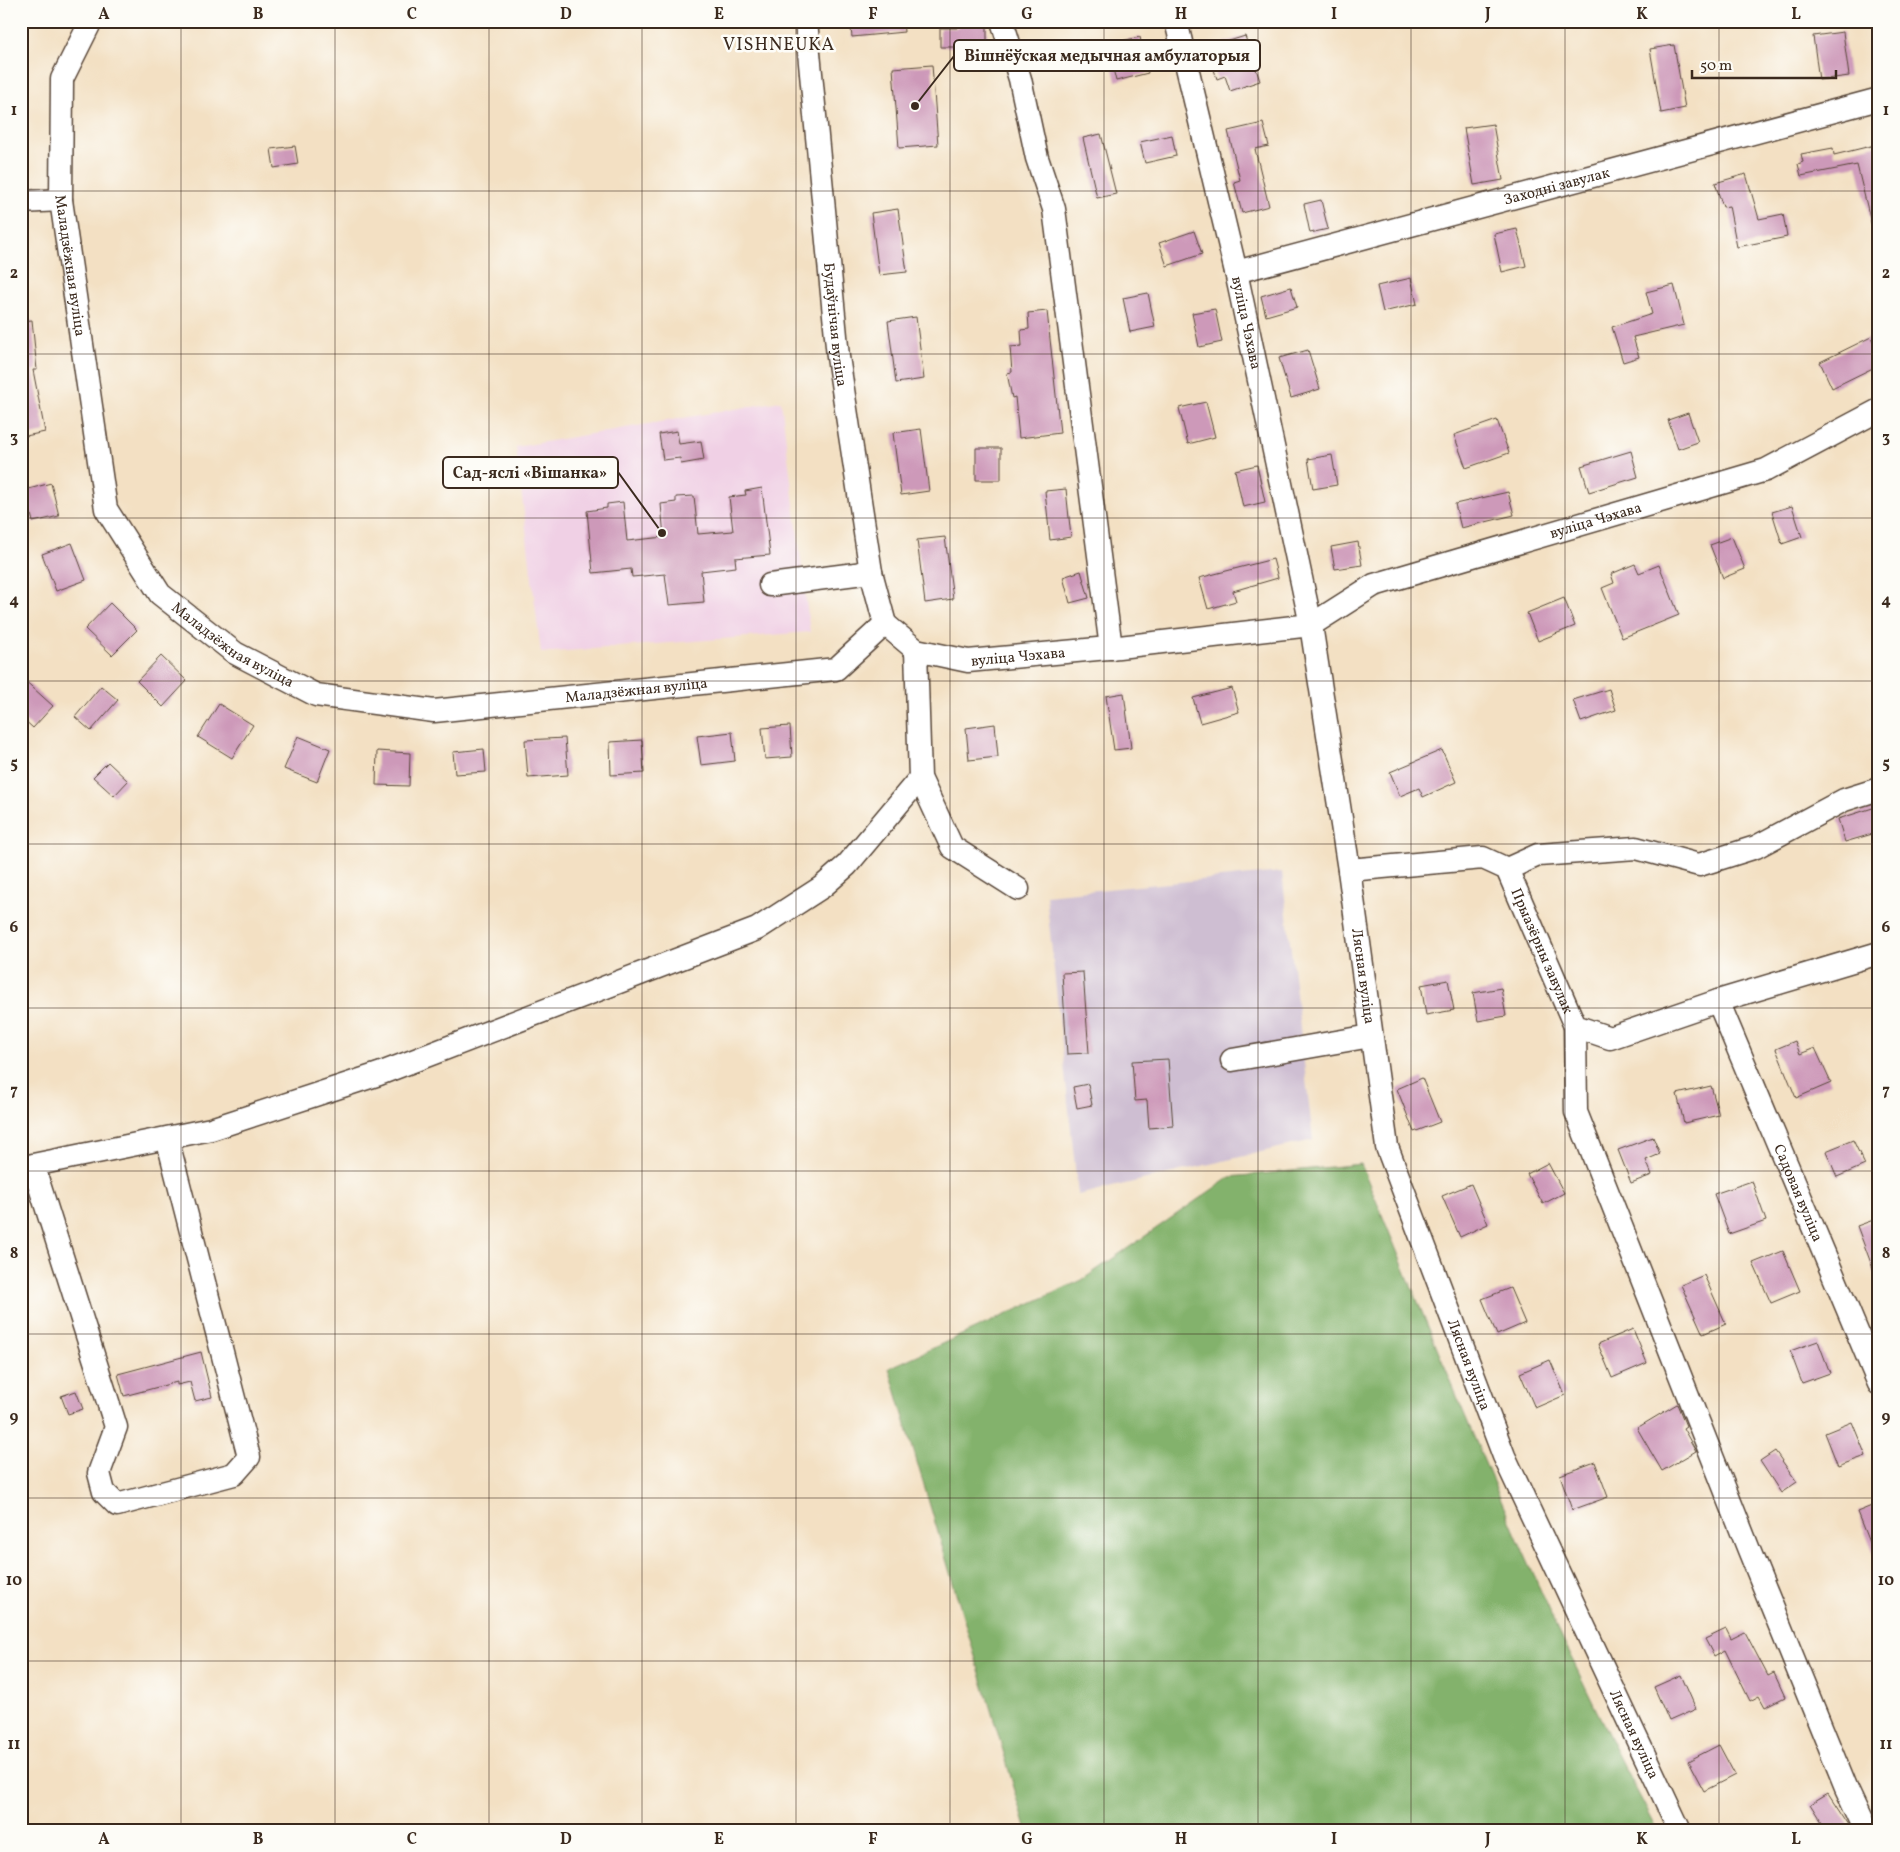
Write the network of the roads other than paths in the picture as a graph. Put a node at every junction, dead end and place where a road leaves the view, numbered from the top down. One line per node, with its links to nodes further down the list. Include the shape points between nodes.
1 (91, 21): 6 (street, Маладзёжная вуліца, via 62,79)
2 (806, 21): 10 (street, Будаўнічая вуліца, via 838,357)
3 (1002, 21): 14 (street, via 1020,78 1037,158 1054,208)
4 (1176, 21): 8 (street, вуліца Чэхава)
5 (1879, 99): 8 (street, Заходні завулак)
6 (60, 200): 7 (street); 12 (street, Маладзёжная вуліца, via 106,510 160,594 235,653 308,691 316,695 434,711 836,669)
7 (21, 202)
8 (1236, 272): 13 (street, вуліца Чэхава)
9 (1879, 410): 13 (street, вуліца Чэхава, via 1766,470 1374,586)
10 (871, 572): 11 (street); 12 (street, Будаўнічая вуліца)
11 (770, 585)
12 (885, 624): 15 (street, вуліца Чэхава)
13 (1311, 625): 14 (street, вуліца Чэхава); 18 (street, вуліца Чэхава)
14 (1110, 648): 15 (street, вуліца Чэхава, via 968,661)
15 (916, 650): 16 (street)
16 (920, 778): 20 (street, via 952,847); 26 (street, via 847,865 822,887 756,929 379,1074 210,1129)
17 (1879, 789): 19 (street, via 1844,800 1756,847 1699,865 1636,848 1538,855)
18 (1349, 870): 19 (street, Прыазёрны завулак, via 1483,858); 24 (street, Лясная вуліца)
19 (1507, 870): 23 (street, Прыазёрны завулак)
20 (1018, 889)
21 (1879, 953): 22 (street, Прыазёрны завулак)
22 (1718, 1001): 23 (street, Прыазёрны завулак, via 1610,1038); 27 (street, Садовая вуліца)
23 (1575, 1026): 29 (street, via 1576,1112 1749,1550)
24 (1371, 1036): 25 (street); 28 (street, Лясная вуліца, via 1387,1147 1504,1456)
25 (1232, 1060)
26 (167, 1138): 26 (street, via 34,1165 116,1427 99,1473 104,1492 117,1506 234,1474 249,1457)
27 (1879, 1384)
28 (1680, 1831)
29 (1866, 1831)

